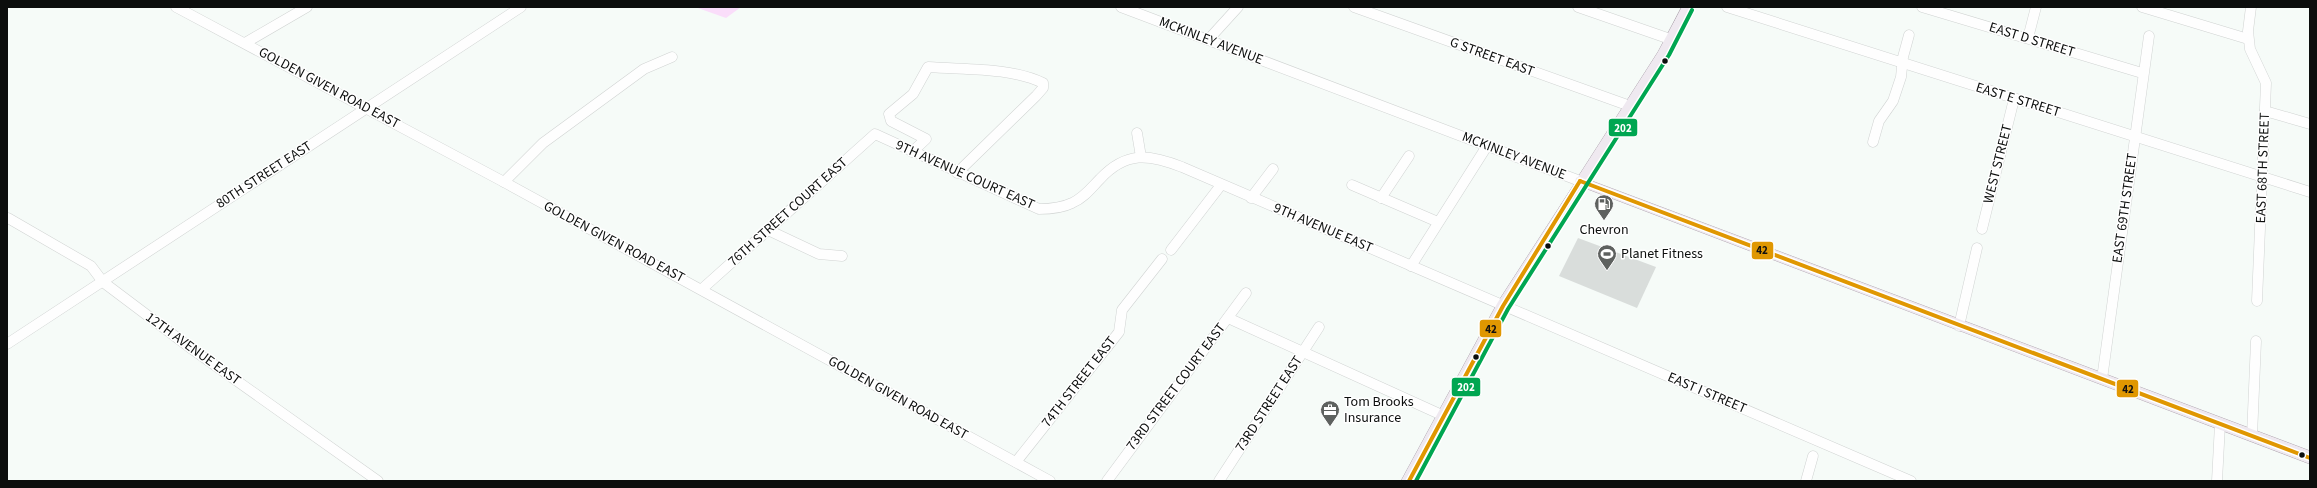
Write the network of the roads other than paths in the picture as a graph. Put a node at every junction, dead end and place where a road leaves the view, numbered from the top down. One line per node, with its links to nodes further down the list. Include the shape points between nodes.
1 (176, 7): 20 (street, GOLDEN GIVEN ROAD EAST)
2 (307, 7): 20 (street)
3 (521, 7): 26 (street, 80TH STREET EAST)
4 (1121, 7): 19 (street, MCKINLEY AVENUE)
5 (1238, 7): 19 (street)
6 (1354, 7): 25 (street, G STREET EAST)
7 (1578, 7): 17 (street)
8 (1687, 7): 17 (main road)
9 (1727, 7): 22 (street, EAST E STREET)
10 (1922, 7): 16 (street, EAST D STREET)
11 (2036, 7): 16 (street)
12 (2142, 7): 18 (street)
13 (2251, 7): 18 (street, EAST 68TH STREET)
14 (1909, 34): 22 (street, via 1903,57)
15 (2149, 36): 23 (street, EAST 69TH STREET)
16 (2028, 38): 23 (street, EAST D STREET)
17 (1670, 39): 25 (main road)
18 (2248, 39): 27 (street, EAST 68TH STREET, via 2251,54 2265,77)
19 (1208, 40): 33 (street, MCKINLEY AVENUE)
20 (245, 43): 26 (street, GOLDEN GIVEN ROAD EAST)
21 (672, 58): 41 (street, via 644,68 543,143)
22 (1904, 64): 24 (street, EAST E STREET); 32 (street, via 1893,101 1879,121)
23 (2142, 73): 31 (street, EAST 69TH STREET)
24 (2014, 99): 31 (street, EAST E STREET); 49 (street, WEST STREET)
25 (1630, 106): 40 (main road)
26 (367, 108): 41 (street, GOLDEN GIVEN ROAD EAST); 56 (street, 80TH STREET EAST)
27 (2265, 111): 28 (street); 39 (street, EAST 68TH STREET)
28 (2310, 124)
29 (1137, 133): 36 (street)
30 (875, 134): 34 (street, 9TH AVENUE COURT EAST); 50 (street, 76TH STREET COURT EAST)
31 (2134, 136): 39 (street, EAST E STREET); 67 (street, EAST 69TH STREET)
32 (1873, 142)
33 (1487, 146): 40 (street, MCKINLEY AVENUE); 48 (street)
34 (912, 152): 38 (street, 9TH AVENUE COURT EAST); 38 (street, via 926,139 891,121 890,114 913,94 928,67 1022,76 1038,79 1043,83 1043,88 1036,96)
35 (1409, 156): 46 (street)
36 (1141, 157): 38 (street, 9TH AVENUE COURT EAST, via 1131,158 1113,166 1082,197 1056,208 1039,209 1029,206); 42 (street, 9TH AVENUE EAST, via 1165,162)
37 (1273, 169): 45 (street)
38 (957, 173)
39 (2263, 177): 44 (street, EAST E STREET); 59 (street, EAST 68TH STREET)
40 (1580, 181): 60 (main road); 62 (main road, MCKINLEY AVENUE)
41 (504, 182): 57 (street, GOLDEN GIVEN ROAD EAST)
42 (1221, 185): 45 (street, 9TH AVENUE EAST); 52 (street)
43 (1352, 185): 46 (street)
44 (2310, 192)
45 (1251, 198): 55 (street, 9TH AVENUE EAST)
46 (1381, 198): 48 (street)
47 (8, 218): 56 (street, 12TH AVENUE EAST, via 91,266)
48 (1438, 222): 55 (street)
49 (1982, 229)
50 (768, 230): 53 (street, via 819,254); 57 (street, 76TH STREET COURT EAST)
51 (1977, 248): 62 (street)
52 (1171, 250)
53 (842, 256)
54 (1162, 259): 73 (street, 74TH STREET EAST, via 1122,310 1119,332)
55 (1411, 266): 60 (street, 9TH AVENUE EAST)
56 (103, 282): 65 (street, 80TH STREET EAST); 74 (street, 12TH AVENUE EAST, via 192,349)
57 (702, 289): 73 (street, GOLDEN GIVEN ROAD EAST)
58 (1246, 293): 61 (street, 73RD STREET COURT EAST)
59 (2258, 302)
60 (1503, 306): 68 (main road); 80 (street, EAST I STREET)
61 (1228, 318): 66 (street); 76 (street, 73RD STREET COURT EAST)
62 (1959, 326): 67 (main road, MCKINLEY AVENUE)
63 (1319, 327): 66 (street, 73RD STREET EAST)
64 (2256, 341): 70 (street)
65 (7, 344)
66 (1303, 352): 68 (street); 77 (street, 73RD STREET EAST)
67 (2102, 379): 69 (main road, MCKINLEY AVENUE)
68 (1444, 416): 78 (main road)
69 (2220, 424): 70 (main road, MCKINLEY AVENUE); 81 (street)
70 (2252, 436): 72 (main road, MCKINLEY AVENUE)
71 (1813, 456): 79 (street)
72 (2310, 458)
73 (1016, 462): 75 (street, GOLDEN GIVEN ROAD EAST)
74 (378, 481)
75 (1050, 481)
76 (1107, 481)
77 (1218, 481)
78 (1409, 481)
79 (1806, 481)
80 (1911, 481)
81 (2217, 481)

